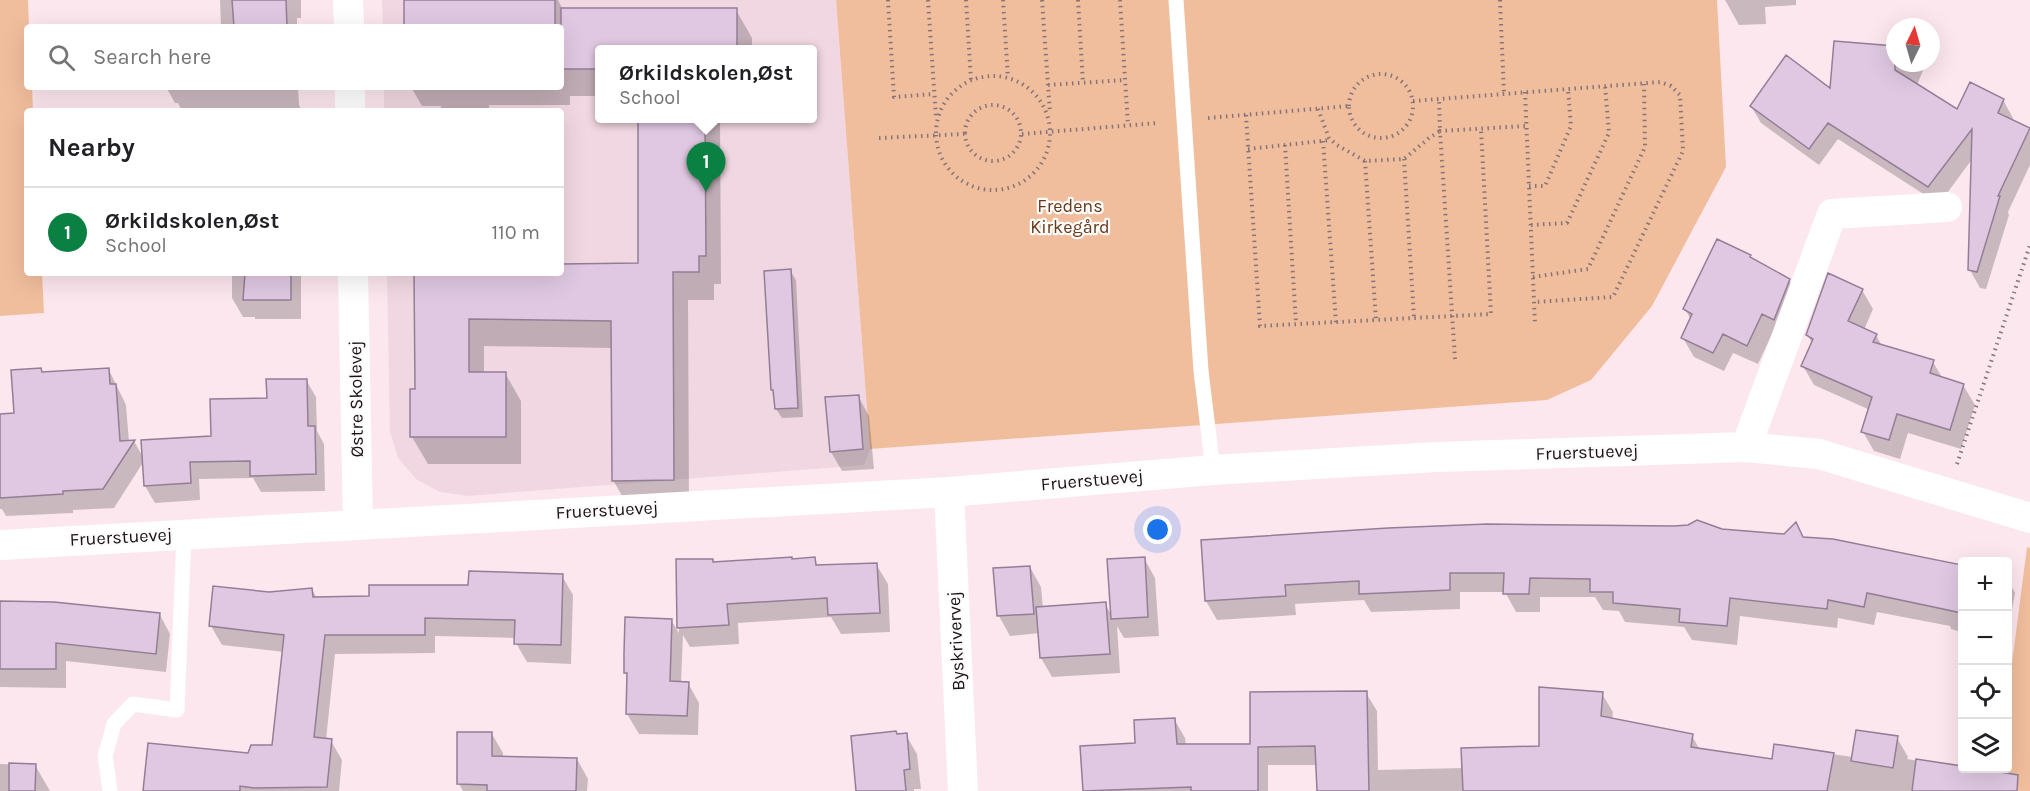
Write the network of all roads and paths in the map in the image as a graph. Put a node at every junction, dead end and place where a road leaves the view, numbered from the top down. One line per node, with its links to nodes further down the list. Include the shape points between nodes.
1 (348, 0): 11 (street)
2 (888, 0): 22 (path, via 894,97)
3 (928, 0): 22 (path)
4 (966, 0): 13 (path)
5 (1003, 0): 12 (path)
6 (1042, 0): 17 (path)
7 (1078, 0): 15 (path)
8 (1120, 0): 14 (path)
9 (1176, 0): 59 (lane, via 1201,370)
10 (1500, 0): 23 (path)
11 (349, 24)
12 (1008, 78): 13 (path, via 996,75); 29 (path, via 1033,92)
13 (971, 80): 30 (path, via 948,96)
14 (1125, 80): 15 (path); 31 (path)
15 (1083, 83): 17 (path)
16 (1644, 83): 18 (path); 49 (path, via 1646,147 1588,269); 50 (path, via 1660,82 1680,95 1683,151 1613,297)
17 (1048, 85): 29 (path)
18 (1605, 86): 19 (path); 46 (path, via 1609,133 1567,223)
19 (1568, 89): 21 (path); 44 (path, via 1571,126 1545,186)
20 (350, 90): 26 (street)
21 (1525, 92): 23 (path); 32 (path)
22 (934, 94): 30 (path)
23 (1504, 94): 24 (path)
24 (1439, 99): 25 (path); 34 (path)
25 (1413, 101): 25 (path, via 1413,112 1403,130 1384,138 1373,137 1356,126 1349,106 1350,96 1363,79 1384,74 1403,83)
26 (351, 108)
27 (1318, 109): 38 (path)
28 (1246, 115): 41 (path)
29 (1050, 117): 36 (path, via 1048,150 1040,166 1012,187 994,190 976,188 960,180 947,167)
30 (936, 121): 36 (path)
31 (1128, 125)
32 (1526, 126): 33 (path); 44 (path)
33 (1481, 129): 34 (path); 51 (path, via 1491,314)
34 (1440, 131): 42 (path); 51 (path)
35 (964, 134): 35 (path, via 971,152 979,158 998,161 1015,151 1022,134 1017,117 993,104 970,116); 36 (path)
36 (935, 135): 37 (path)
37 (879, 138)
38 (1332, 140): 39 (path); 43 (path)
39 (1323, 141): 40 (path); 54 (path)
40 (1285, 145): 41 (path); 55 (path)
41 (1248, 148): 55 (path, via 1260,326)
42 (1404, 159): 43 (path); 52 (path)
43 (1365, 161): 53 (path)
44 (1529, 186): 46 (path)
45 (1947, 207): 58 (street, via 1832,214)
46 (1531, 225): 49 (path)
47 (2030, 245): 61 (path)
48 (353, 276): 63 (street, Østre Skolevej)
49 (1533, 277): 50 (path)
50 (1534, 302): 56 (path)
51 (1452, 316): 52 (path); 57 (path)
52 (1413, 318): 53 (path)
53 (1376, 320): 54 (path)
54 (1336, 323): 55 (path)
55 (1296, 324)
56 (1535, 325)
57 (1455, 359)
58 (1746, 447): 59 (street, Fruerstuevej, via 1437,457); 61 (street, Fruerstuevej, via 1819,454)
59 (1213, 470): 60 (street, Fruerstuevej)
60 (949, 492): 63 (street, Fruerstuevej); 67 (street, Byskrivervej)
61 (1948, 492): 62 (street, Fruerstuevej)
62 (2030, 518)
63 (358, 524): 64 (street, Fruerstuevej)
64 (184, 534): 65 (street, Fruerstuevej); 66 (lane, via 177,710 133,704 114,724 105,756)
65 (0, 545)
66 (110, 791)
67 (963, 791)

